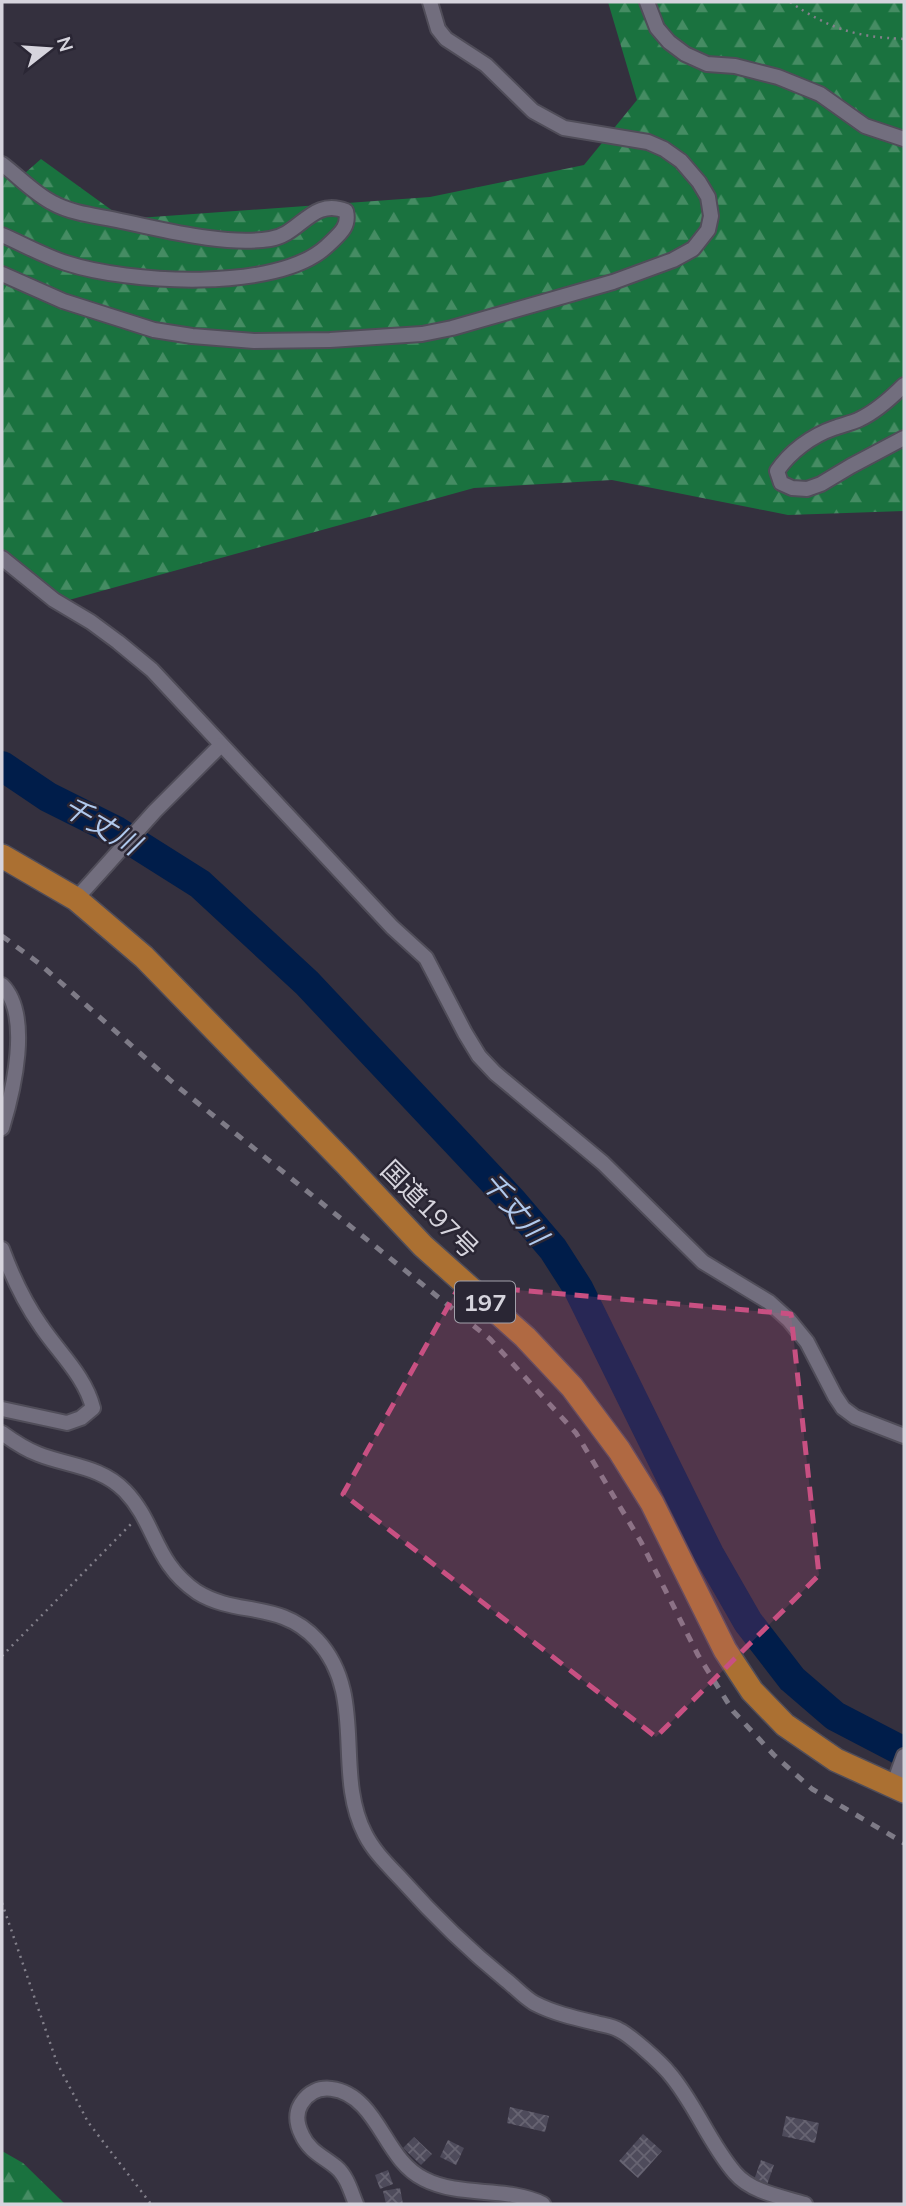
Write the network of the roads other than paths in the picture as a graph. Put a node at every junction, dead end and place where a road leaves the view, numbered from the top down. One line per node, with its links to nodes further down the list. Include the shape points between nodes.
1 (430, 2): 6 (street, via 446,39 486,65 533,111 564,128 648,142 681,162 708,197 711,216 708,230 693,249 613,282 452,328 330,340 254,341 154,330 63,301)
2 (647, 2): 3 (street, via 657,28 685,54 707,64 778,77 820,94 865,126)
3 (904, 139)
4 (2, 164): 5 (street, via 53,203 198,236 273,239 316,211 335,206 346,211 348,220 323,249 302,263 264,274 208,279 121,274 67,264)
5 (2, 234)
6 (2, 274)
7 (904, 385): 8 (street, via 860,420 809,440 786,458 777,471 780,483 807,489 821,484)
8 (904, 438)
9 (2, 558): 10 (street, via 152,670)
10 (221, 745): 12 (street); 18 (street, via 426,958 465,1033 495,1073 603,1163 703,1262 769,1302 789,1321 807,1342 843,1408)
11 (2, 856): 12 (highway, 国道197号 / 197)
12 (76, 899): 20 (highway, 国道197号 / 197, via 144,957 424,1246 572,1387 652,1503 725,1650 752,1691 785,1725 836,1760)
13 (2, 985): 14 (street, via 8,991 19,1032 12,1094)
14 (2, 1128)
15 (2, 1249): 16 (street, via 40,1325 89,1390 93,1408 66,1423)
16 (2, 1409)
17 (2, 1433): 23 (street, via 40,1455 93,1469 112,1480 142,1514 162,1556 201,1594 274,1612 308,1631 325,1650 347,1700 351,1783 359,1818 376,1852 486,1964 532,2002 619,2030 669,2073 736,2175 764,2192)
18 (904, 1436)
19 (904, 1756): 20 (street)
20 (898, 1783)
21 (356, 2204): 22 (street, via 345,2177 302,2135 297,2112 310,2092 323,2088 350,2095 364,2107 396,2154 423,2179 511,2193)
22 (543, 2204)
23 (805, 2204)

